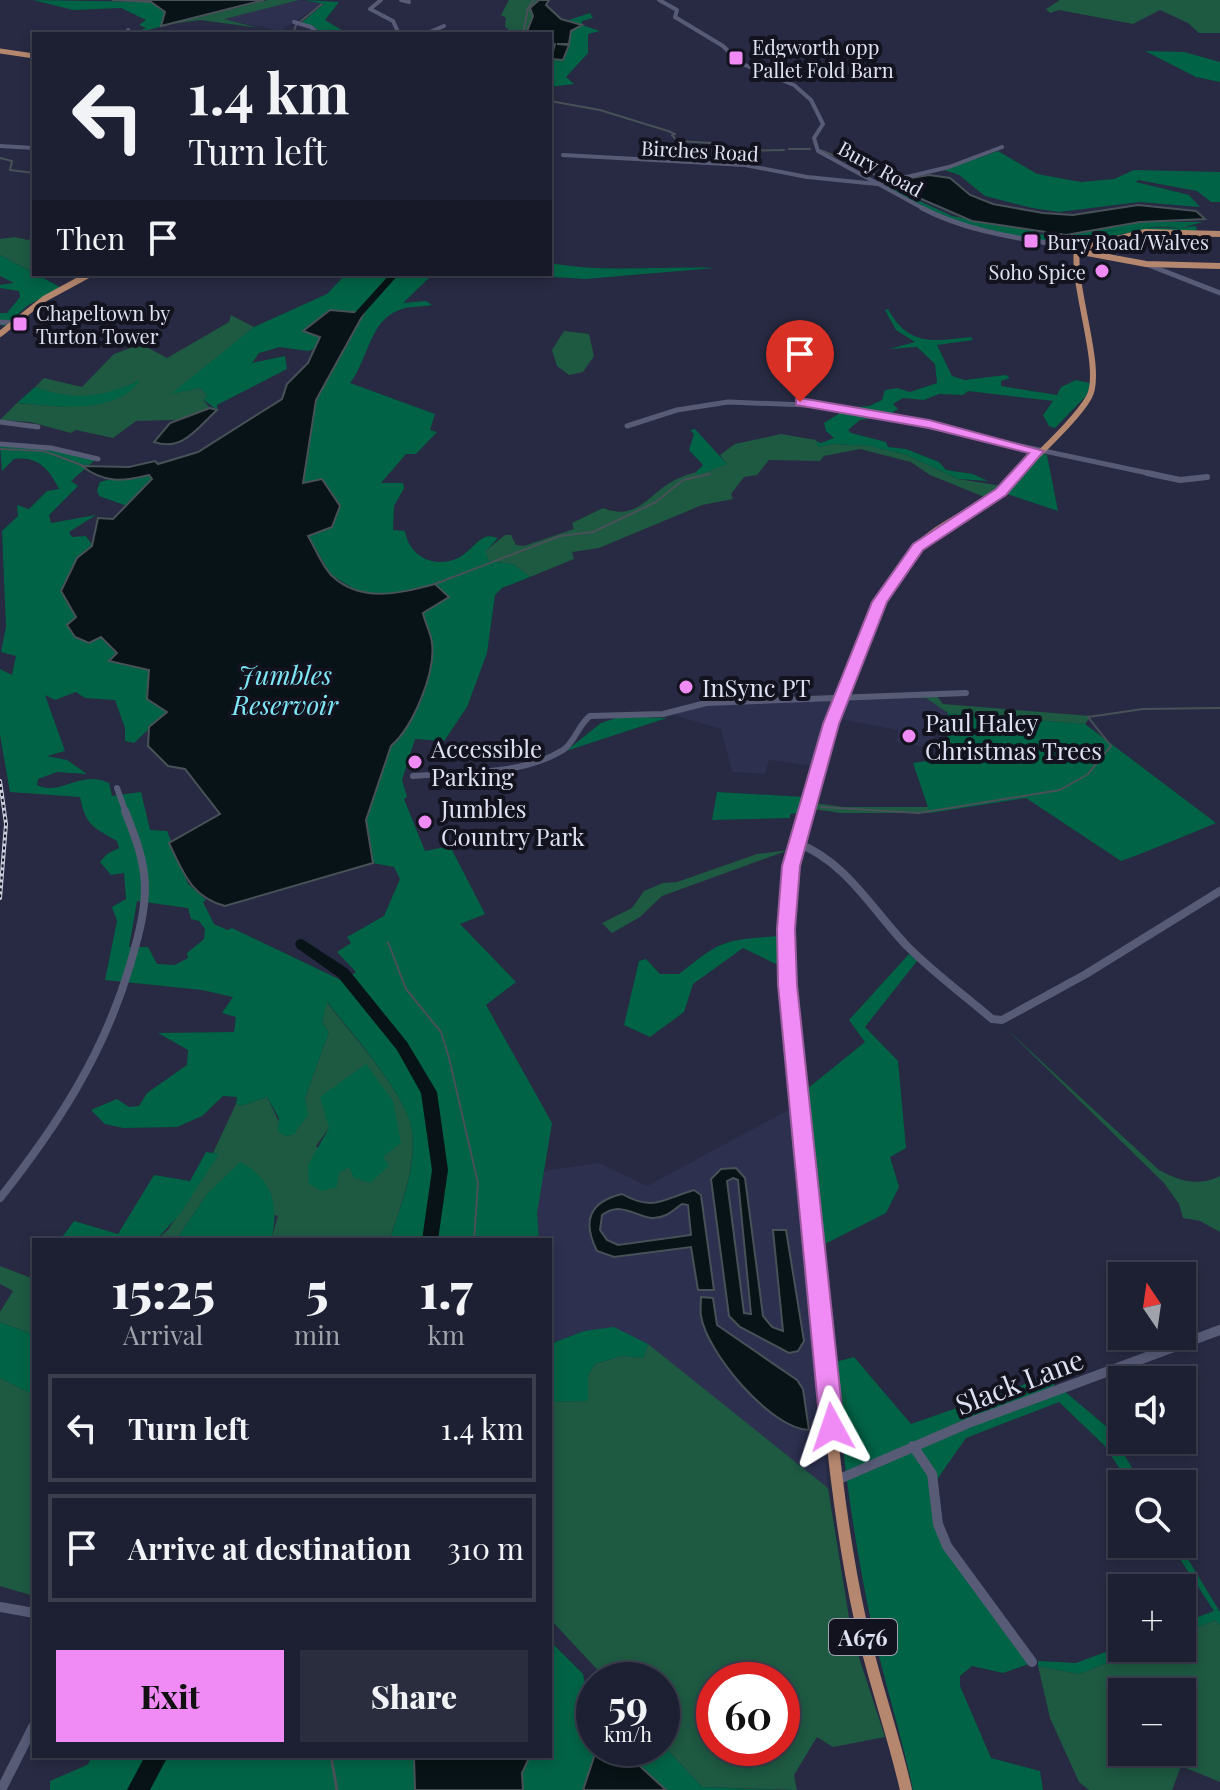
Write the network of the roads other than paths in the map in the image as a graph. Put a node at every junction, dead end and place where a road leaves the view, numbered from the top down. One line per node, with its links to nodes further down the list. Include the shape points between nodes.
1 (381, 0): 8 (street, via 370,9)
2 (401, 0): 4 (street)
3 (659, 0): 16 (street, Bury Road, via 740,63 800,90 823,124 815,136 816,150)
4 (409, 2)
5 (295, 22): 7 (street)
6 (444, 26): 9 (street)
7 (316, 32)
8 (399, 32)
9 (430, 32)
10 (0, 51): 11 (main road)
11 (32, 56)
12 (0, 146): 14 (street)
13 (1002, 147): 16 (street)
14 (32, 148)
15 (563, 155): 16 (street, Birches Road, via 745,165)
16 (881, 184): 18 (street, Bury Road, via 955,222)
17 (1220, 234): 18 (main road, via 1145,232)
18 (1077, 249): 19 (main road); 30 (main road, A676, via 1093,388 1087,401)
19 (1146, 264): 20 (main road); 22 (street)
20 (1220, 266)
21 (86, 276): 24 (main road)
22 (1220, 293)
23 (0, 322): 24 (street)
24 (14, 323): 25 (main road)
25 (0, 334)
26 (0, 422): 28 (street)
27 (627, 426): 30 (street, via 717,404 800,402 929,424)
28 (38, 427)
29 (0, 444): 31 (street)
30 (1038, 451): 32 (street, via 1180,480); 34 (main road, A676, via 1001,492 918,547 868,622)
31 (98, 459)
32 (1207, 477)
33 (966, 693): 34 (street)
34 (842, 695): 35 (street, via 706,703 663,714 590,716 556,753 514,765); 37 (main road, A676)
35 (413, 776)
36 (117, 788): 39 (street, via 145,887 126,984 95,1064)
37 (797, 843): 38 (street, via 826,859 909,949 992,1019 1002,1020 1088,974); 42 (main road, A676, via 786,929 788,985)
38 (1220, 891)
39 (0, 1198)
40 (1220, 1330): 41 (street, Slack Lane)
41 (913, 1446): 42 (street, Slack Lane); 45 (street, via 932,1474 938,1524 947,1546)
42 (837, 1480): 48 (main road, A676, via 860,1620)
43 (0, 1607): 44 (street)
44 (32, 1613)
45 (1032, 1662)
46 (32, 1729): 47 (street)
47 (1, 1790)
48 (906, 1790)

